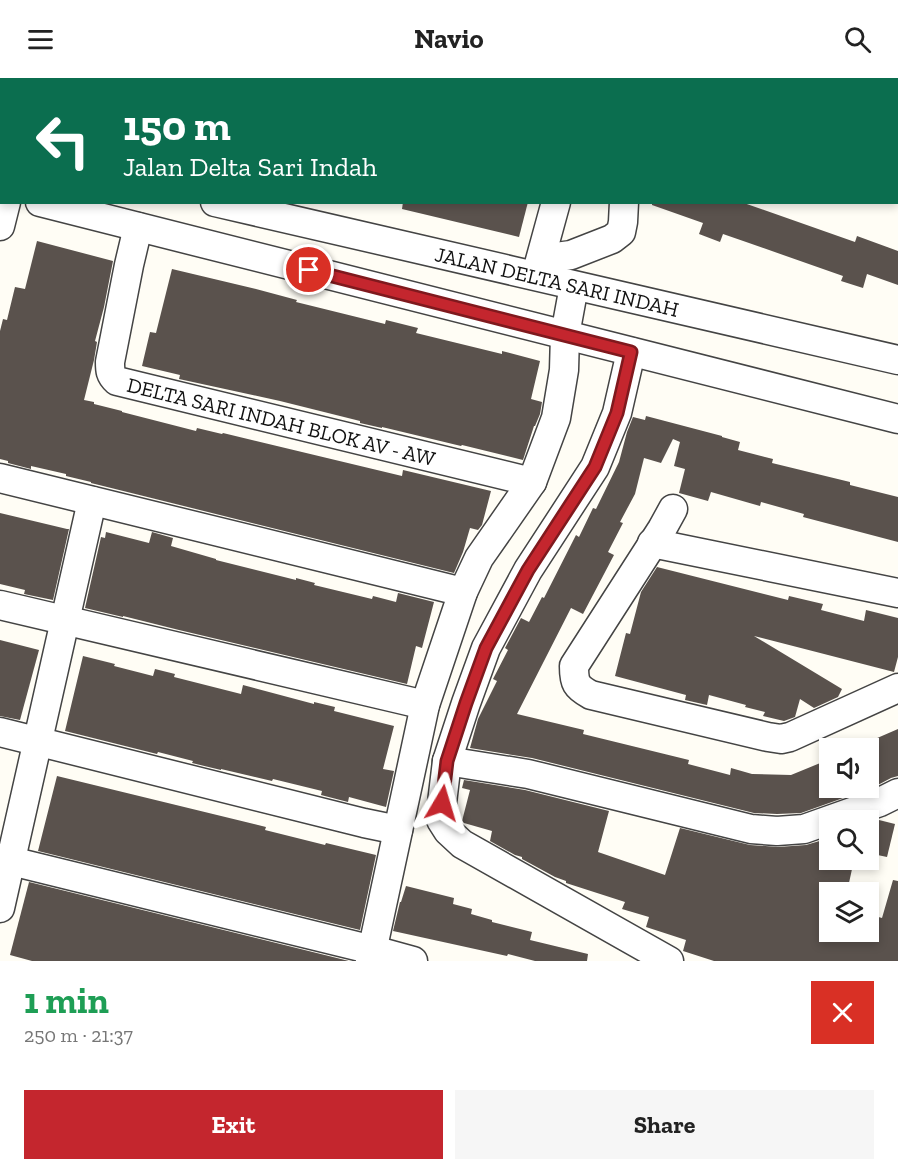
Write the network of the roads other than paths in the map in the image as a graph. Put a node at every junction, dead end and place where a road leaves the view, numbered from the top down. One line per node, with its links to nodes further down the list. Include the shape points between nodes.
1 (5, 204): 7 (street)
2 (55, 204): 6 (street)
3 (222, 204): 9 (street, JALAN DELTA SARI INDAH)
4 (555, 204): 10 (street)
5 (624, 204): 10 (street, via 621,232 612,239)
6 (70, 206): 8 (street)
7 (0, 225)
8 (138, 227): 12 (street); 18 (street, DELTA SARI INDAH BLOK AV - AW, via 110,362 110,371 117,381)
9 (383, 242): 10 (street, JALAN DELTA SARI INDAH); 12 (street)
10 (538, 268): 11 (street, JALAN DELTA SARI INDAH)
11 (574, 286): 13 (street); 15 (street, JALAN DELTA SARI INDAH)
12 (373, 287): 13 (street)
13 (565, 335): 14 (street); 18 (street, via 556,418)
14 (631, 352): 16 (street); 30 (street, via 617,413 595,467 528,570 486,648)
15 (898, 360)
16 (898, 419)
17 (0, 478): 19 (street)
18 (532, 482): 22 (street, via 478,558)
19 (92, 501): 22 (street); 25 (street)
20 (662, 527): 21 (street); 23 (street); 26 (street, via 574,666 579,688 781,739)
21 (898, 576)
22 (463, 592): 27 (street)
23 (898, 593)
24 (0, 605): 25 (street)
25 (65, 621): 27 (street); 29 (street)
26 (898, 688)
27 (425, 705): 32 (street)
28 (0, 732): 29 (street)
29 (38, 741): 32 (street); 33 (street)
30 (447, 761): 31 (street, via 528,774 751,829 777,831 804,829); 37 (street, via 441,820 462,844)
31 (898, 793)
32 (398, 830): 35 (street)
33 (10, 861): 34 (street); 35 (street)
34 (0, 908)
35 (371, 955): 36 (street)
36 (413, 961)
37 (669, 961)

